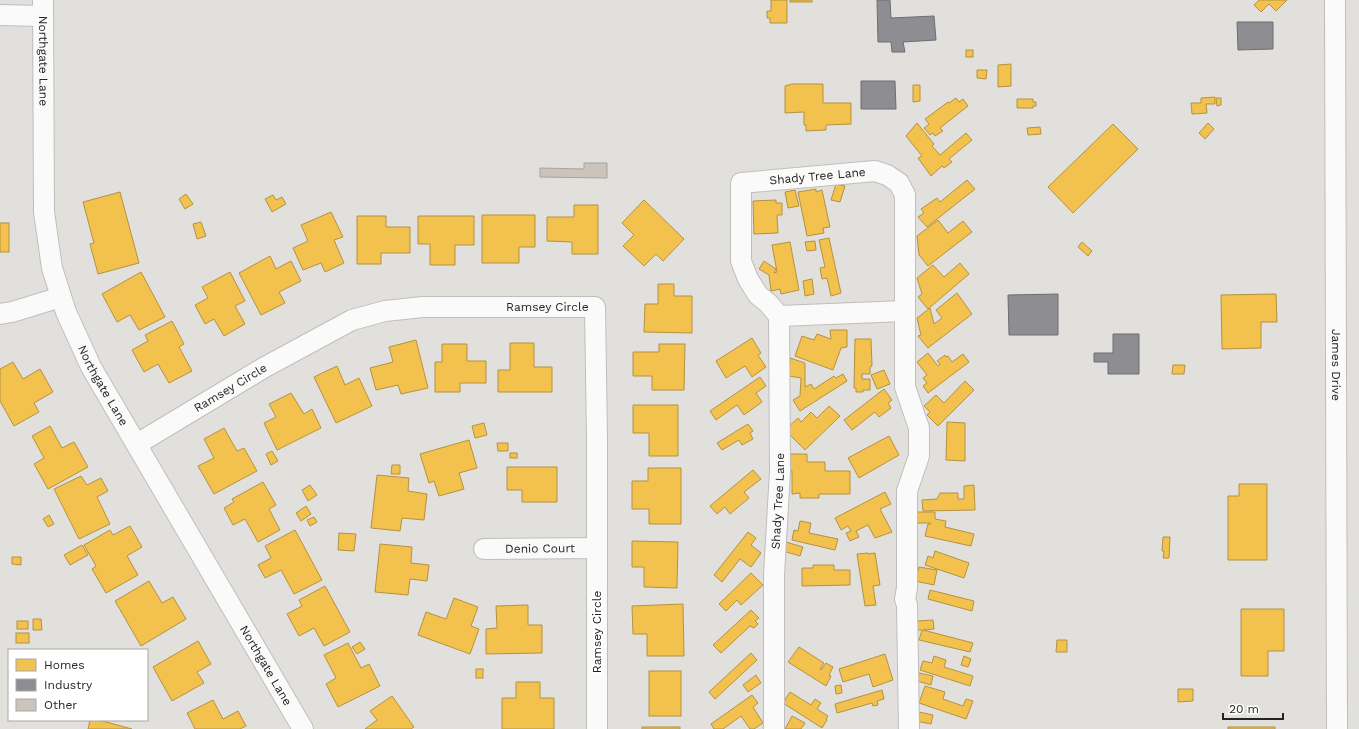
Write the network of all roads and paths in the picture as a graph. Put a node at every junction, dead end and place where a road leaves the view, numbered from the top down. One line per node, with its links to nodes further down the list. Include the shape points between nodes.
1 (1335, 0): 15 (street, James Drive)
2 (43, 8): 3 (street); 4 (street, Northgate Lane, via 44,212 52,268)
3 (0, 15)
4 (62, 297): 6 (street); 8 (street, Northgate Lane, via 66,312 91,367)
5 (905, 311): 7 (street); 7 (street, Shady Tree Lane, via 905,195 899,183 875,171 741,183 741,261 758,295 768,302); 14 (street, Shady Tree Lane, via 905,387 918,428 918,456 907,491 905,599)
6 (0, 314)
7 (779, 316): 13 (street, Shady Tree Lane, via 780,471 774,575)
8 (136, 444): 9 (street, Ramsey Circle, via 265,367 352,320 385,311 423,307 595,307); 11 (street, Northgate Lane)
9 (597, 548): 10 (street, Denio Court); 12 (street, Ramsey Circle)
10 (484, 549)
11 (303, 729)
12 (597, 729)
13 (774, 729)
14 (909, 729)
15 (1337, 729)

